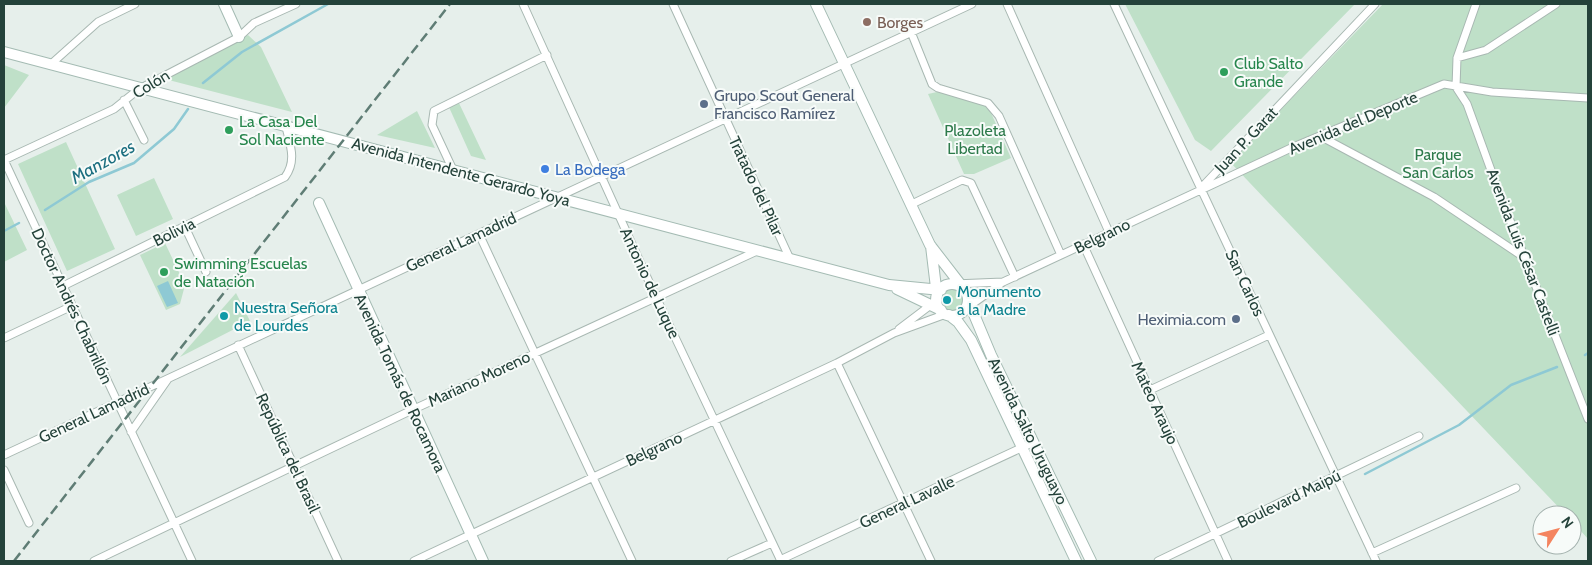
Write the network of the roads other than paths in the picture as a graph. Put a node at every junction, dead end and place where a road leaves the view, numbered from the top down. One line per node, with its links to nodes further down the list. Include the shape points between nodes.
1 (135, 4): 19 (street, via 98,22)
2 (224, 4): 14 (main road)
3 (296, 4): 14 (street, Colón, via 254,23)
4 (523, 4): 16 (street, Antonio de Luque)
5 (673, 4): 24 (street, Tratado del Pilar)
6 (816, 4): 18 (main road)
7 (972, 4): 13 (street, General Lamadrid)
8 (1008, 4): 37 (street)
9 (1114, 4): 31 (street, San Carlos)
10 (1375, 4): 31 (street, Juan P. Garat)
11 (1476, 4): 17 (street)
12 (1556, 4): 17 (street, via 1477,55)
13 (911, 32): 18 (street, General Lamadrid); 42 (street, via 932,84 988,103 999,116)
14 (239, 37): 21 (street, Colón)
15 (4, 52): 19 (main road, Avenida Intendente Gerardo Yoya)
16 (547, 55): 29 (street, via 434,111 432,125); 30 (street, Antonio de Luque)
17 (1457, 58): 20 (street)
18 (844, 64): 24 (street, General Lamadrid); 34 (main road)
19 (50, 65): 21 (main road, Avenida Intendente Gerardo Yoya)
20 (1456, 87): 22 (street, Avenida del Deporte); 26 (street, Avenida del Deporte, via 1444,84); 43 (street, Avenida Luis César Castelli, via 1468,104)
21 (139, 88): 23 (street, Colón); 25 (main road, Avenida Intendente Gerardo Yoya)
22 (1588, 98)
23 (124, 100): 27 (street); 28 (street, Colón, via 114,109)
24 (725, 119): 30 (street, General Lamadrid); 44 (street, Tratado del Pilar)
25 (286, 127): 29 (main road, Avenida Intendente Gerardo Yoya); 36 (street, Bolivia, via 292,158 285,176)
26 (1320, 136): 31 (street, Avenida del Deporte); 43 (street, via 1434,197)
27 (144, 140)
28 (4, 160): 49 (street, Doctor Andrés Chabrillón)
29 (453, 170): 32 (main road, Avenida Intendente Gerardo Yoya)
30 (601, 177): 32 (street, General Lamadrid); 35 (street, Antonio de Luque)
31 (1200, 189): 37 (street, Belgrano); 57 (street, San Carlos)
32 (556, 197): 35 (main road, Avenida Intendente Gerardo Yoya); 38 (street, General Lamadrid)
33 (319, 204): 51 (main road, Avenida Tomás de Rocamora)
34 (912, 204): 40 (main road); 46 (street, via 962,180 972,183)
35 (618, 214): 41 (main road, Avenida Intendente Gerardo Yoya); 52 (street, Antonio de Luque)
36 (185, 227): 45 (street); 49 (street, Bolivia)
37 (1110, 232): 39 (street, Belgrano)
38 (479, 234): 51 (street, General Lamadrid); 60 (street)
39 (1083, 244): 42 (street, Belgrano); 63 (street, Mateo Araujo)
40 (930, 245): 50 (main road); 53 (main road)
41 (758, 250): 44 (main road, Avenida Intendente Gerardo Yoya); 52 (street, Mariano Moreno)
42 (1061, 255): 46 (street, Belgrano)
43 (1525, 258): 66 (street, Avenida Luis César Castelli)
44 (790, 259): 48 (main road, Avenida Intendente Gerardo Yoya)
45 (206, 272)
46 (1015, 277): 47 (street, Belgrano)
47 (1003, 282): 50 (street, Belgrano); 54 (street, Belgrano)
48 (889, 285): 53 (main road, Avenida Intendente Gerardo Yoya); 53 (main road, Avenida Intendente Gerardo Yoya)
49 (63, 286): 55 (street, Doctor Andrés Chabrillón)
50 (959, 286): 53 (main road); 54 (main road, Avenida Salto Uruguayo)
51 (358, 290): 59 (street, General Lamadrid); 65 (main road, Avenida Tomás de Rocamora)
52 (656, 297): 60 (street, Mariano Moreno); 67 (street, Antonio de Luque)
53 (939, 303): 54 (main road, via 956,315); 56 (street, Belgrano); 56 (street, Belgrano); 71 (main road, Avenida Salto Uruguayo, via 971,340)
54 (967, 305): 70 (main road, Avenida Salto Uruguayo)
55 (72, 306): 58 (street); 64 (street, Doctor Andrés Chabrillón)
56 (894, 333): 61 (street, Belgrano)
57 (1269, 335): 63 (street); 75 (street, San Carlos)
58 (4, 338)
59 (238, 346): 62 (street, General Lamadrid); 73 (street, República del Brasil)
60 (534, 353): 65 (street, Mariano Moreno); 76 (street)
61 (837, 363): 67 (street, Belgrano); 78 (street)
62 (169, 378): 64 (street, General Lamadrid); 68 (street)
63 (1150, 390): 82 (street, Mateo Araujo)
64 (117, 402): 68 (street, Doctor Andrés Chabrillón); 72 (street, General Lamadrid)
65 (412, 410): 73 (street, Mariano Moreno); 81 (main road, Avenida Tomás de Rocamora)
66 (1588, 419)
67 (714, 420): 76 (street, Belgrano); 83 (street, Antonio de Luque)
68 (131, 432): 80 (street, Doctor Andrés Chabrillón)
69 (1419, 436): 75 (street, Boulevard Maipú)
70 (1034, 442): 71 (street, General Lavalle); 95 (main road, Avenida Salto Uruguayo)
71 (1023, 448): 78 (street, General Lavalle); 94 (main road, Avenida Salto Uruguayo)
72 (4, 455)
73 (294, 466): 80 (street, Mariano Moreno); 87 (street, República del Brasil)
74 (4, 470): 79 (street)
75 (1335, 476): 82 (street, Boulevard Maipú); 84 (street, San Carlos)
76 (592, 478): 81 (street, Belgrano); 90 (street)
77 (1516, 488): 84 (street)
78 (903, 503): 92 (street, General Lavalle); 93 (street)
79 (29, 523)
80 (174, 524): 85 (street, Mariano Moreno); 86 (street, Doctor Andrés Chabrillón)
81 (470, 535): 88 (street, Belgrano); 89 (main road, Avenida Tomás de Rocamora)
82 (1216, 535): 96 (street, Boulevard Maipú); 97 (street, Mateo Araujo)
83 (772, 543): 91 (street); 92 (street, Antonio de Luque)
84 (1372, 553): 98 (street, San Carlos)
85 (94, 561)
86 (192, 561)
87 (338, 561)
88 (414, 561)
89 (483, 561)
90 (632, 561)
91 (731, 561)
92 (781, 561)
93 (930, 561)
94 (1076, 561)
95 (1091, 561)
96 (1158, 561)
97 (1228, 561)
98 (1376, 561)

